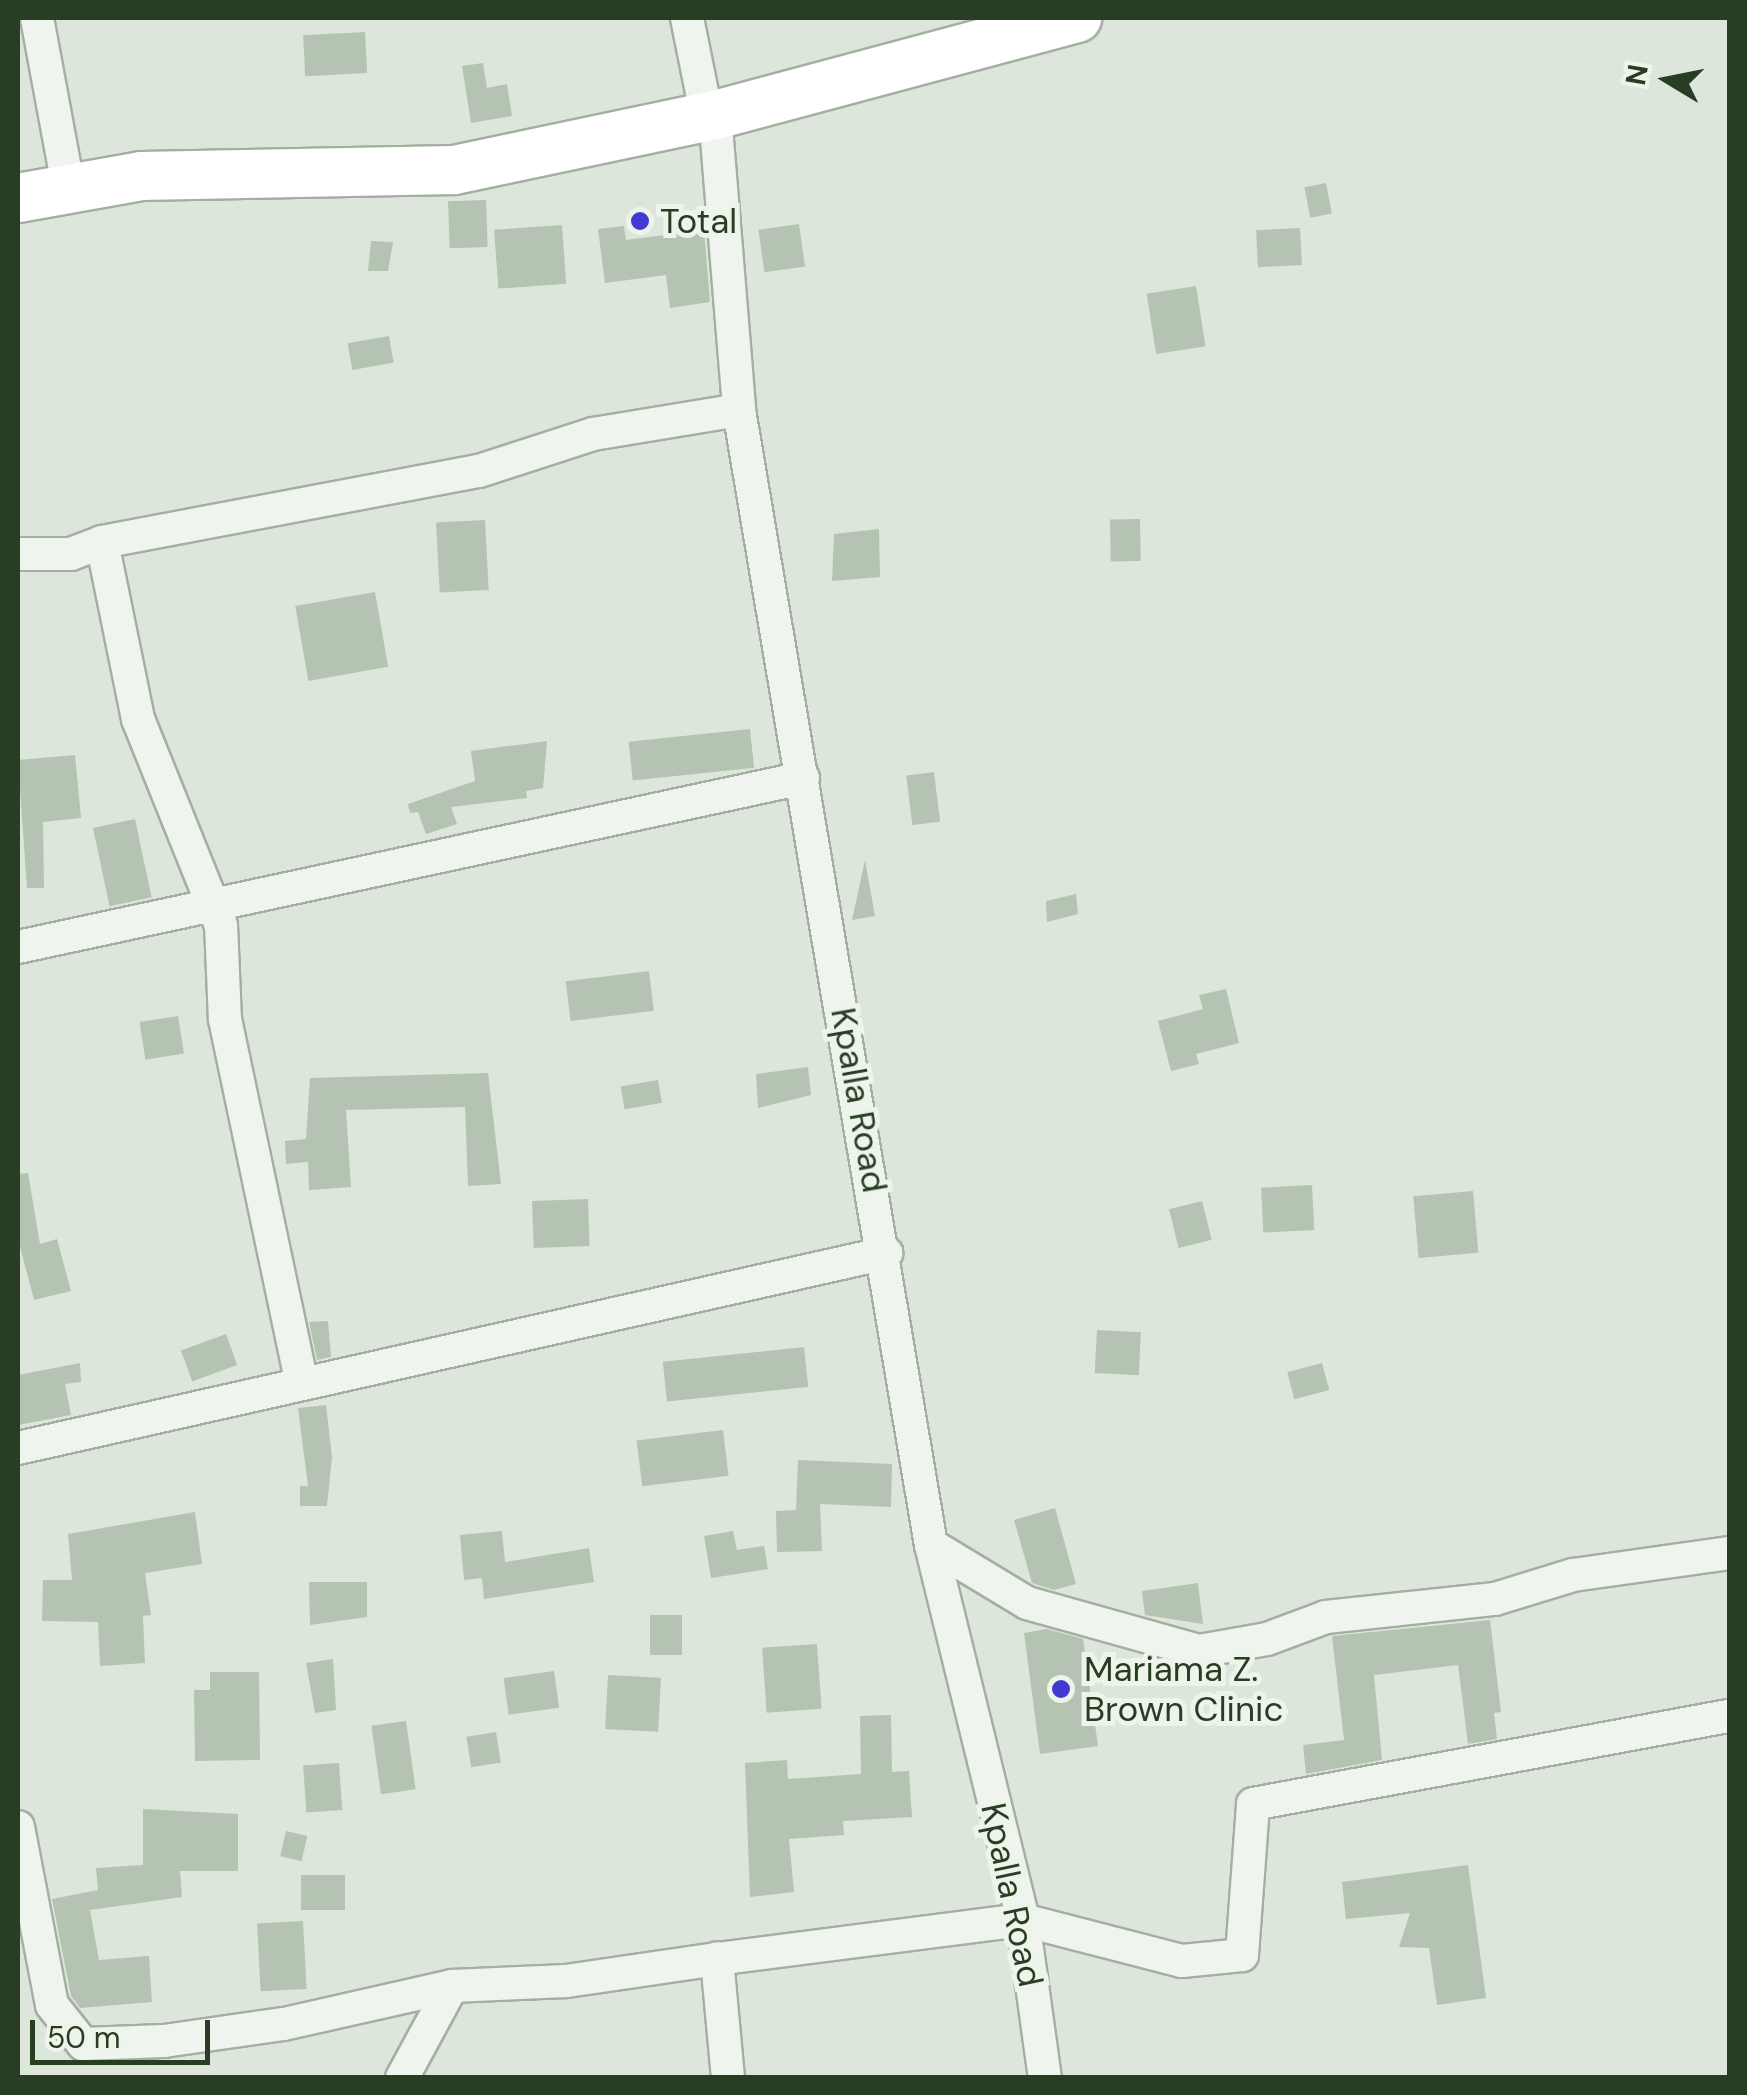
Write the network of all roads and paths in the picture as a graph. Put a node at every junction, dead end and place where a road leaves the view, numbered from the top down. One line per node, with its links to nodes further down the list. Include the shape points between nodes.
1 (38, 18): 5 (street)
2 (688, 18): 4 (street, Kpalla Road)
3 (1077, 18): 4 (highway)
4 (711, 116): 5 (highway, via 454,170 141,176); 7 (street, Kpalla Road)
5 (70, 190): 6 (highway)
6 (18, 198)
7 (739, 410): 8 (street, via 593,434 479,471); 10 (street, Kpalla Road)
8 (102, 542): 9 (street, via 71,554); 11 (street, via 138,718)
9 (18, 554)
10 (803, 778): 11 (street); 13 (street, Kpalla Road)
11 (215, 910): 12 (street); 14 (street, via 225,1018)
12 (18, 947)
13 (886, 1254): 14 (street); 16 (street, Kpalla Road)
14 (302, 1384): 15 (street)
15 (18, 1448)
16 (931, 1544): 17 (street, via 1027,1603 1199,1651 1268,1640 1326,1617 1495,1599 1573,1575); 20 (street, Kpalla Road)
17 (1730, 1553)
18 (1730, 1716): 20 (street, via 1252,1804 1242,1955 1182,1962)
19 (18, 1827): 22 (street, via 52,2005 83,2044 164,2041 284,2024)
20 (1022, 1920): 21 (street); 25 (street, Kpalla Road)
21 (717, 1960): 22 (street, via 566,1980); 24 (street)
22 (452, 1986): 23 (street)
23 (402, 2078)
24 (728, 2078)
25 (1045, 2078)

